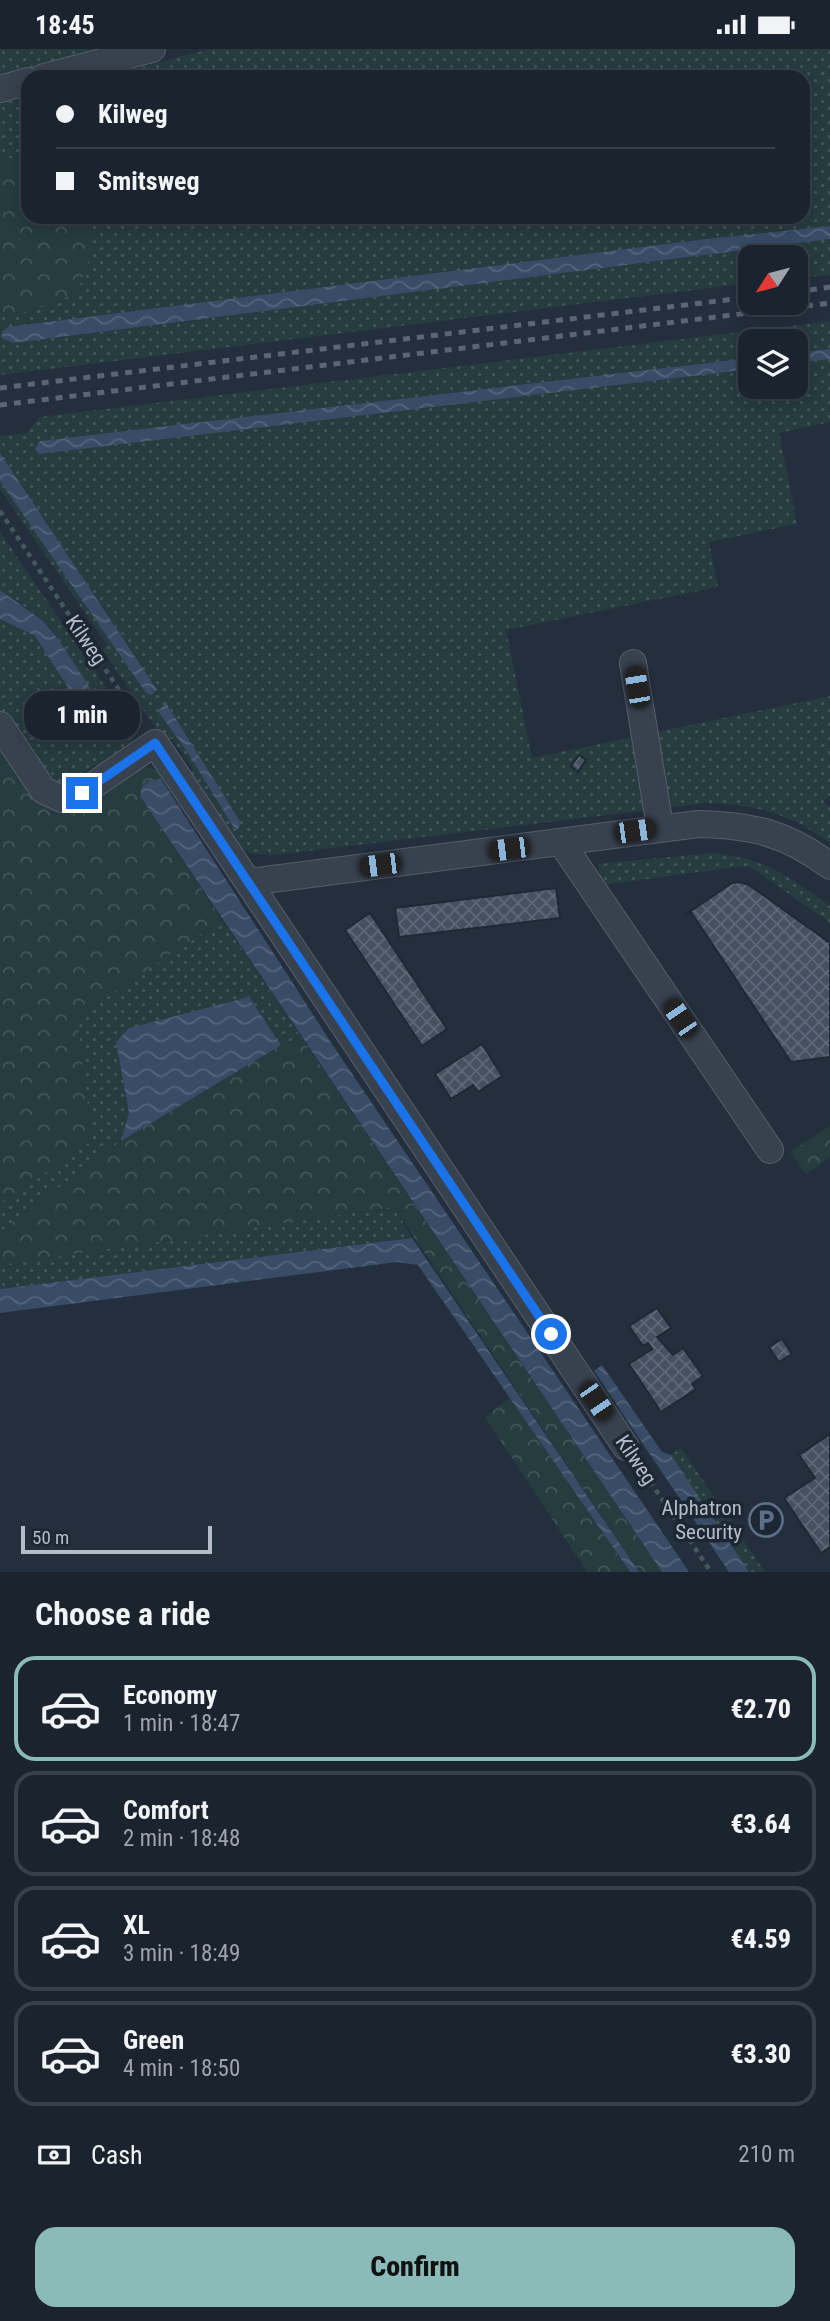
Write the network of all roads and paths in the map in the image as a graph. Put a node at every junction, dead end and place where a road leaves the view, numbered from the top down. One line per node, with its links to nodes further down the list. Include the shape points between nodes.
1 (152, 49): 2 (street)
2 (71, 70)
3 (21, 83): 4 (street)
4 (0, 89)
5 (0, 511): 8 (path, Kilweg)
6 (633, 663): 9 (street)
7 (0, 725): 8 (street, via 43,790 62,799 82,793)
8 (155, 743): 12 (street, Kilweg)
9 (660, 827): 10 (street); 11 (street, via 756,828 783,837)
10 (561, 842): 12 (street); 13 (street)
11 (830, 866)
12 (250, 882): 14 (street, Kilweg)
13 (770, 1150)
14 (626, 1447): 15 (path, Kilweg)
15 (711, 1572)

